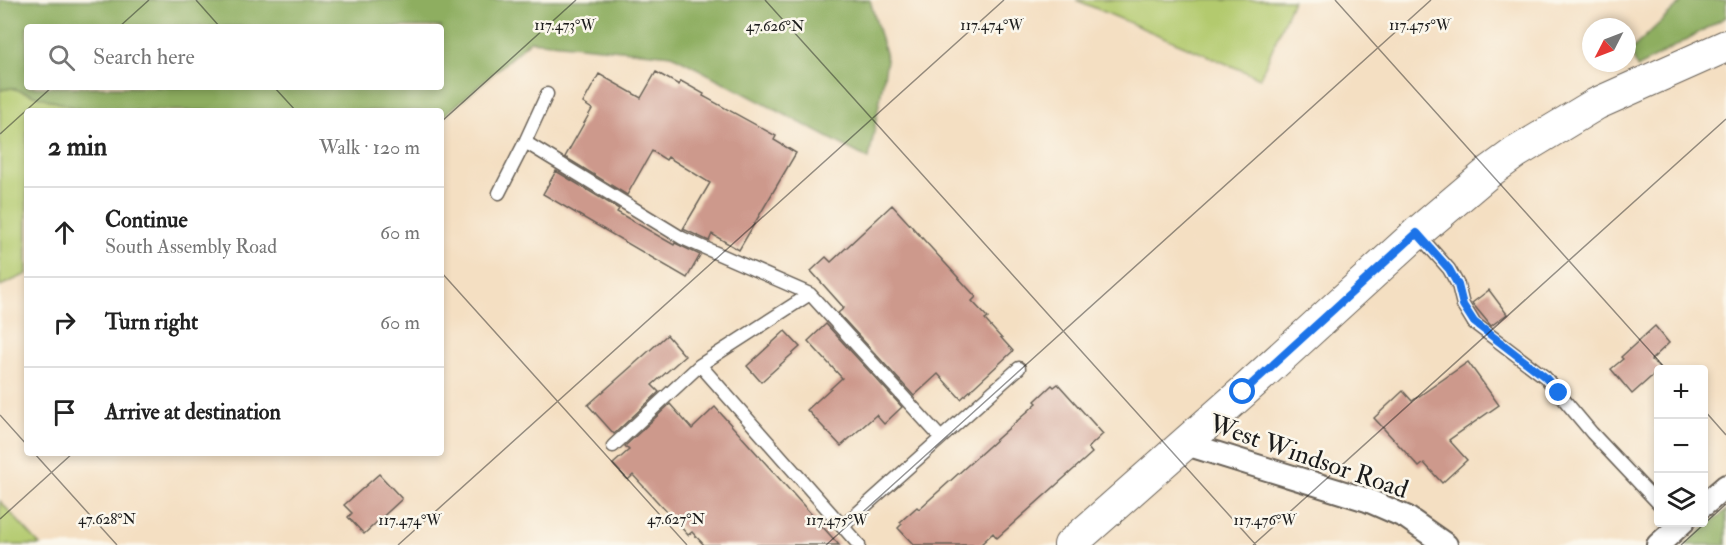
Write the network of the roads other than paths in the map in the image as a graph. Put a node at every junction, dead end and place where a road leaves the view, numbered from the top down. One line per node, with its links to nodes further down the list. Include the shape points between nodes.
1 (1726, 46): 5 (street, via 1596,105 1515,153)
2 (548, 94): 3 (lane)
3 (525, 142): 4 (lane); 6 (lane, via 682,238)
4 (499, 193)
5 (1417, 233): 10 (street); 13 (lane, via 1449,269 1474,322 1545,377)
6 (810, 294): 7 (lane); 9 (lane)
7 (700, 365): 11 (lane); 15 (lane)
8 (1018, 368): 9 (lane)
9 (941, 438): 15 (lane)
10 (1183, 443): 18 (street); 19 (street, West Windsor Road, via 1367,500 1406,517)
11 (613, 446)
12 (1726, 486): 14 (street)
13 (1654, 498)
14 (1708, 502)
15 (843, 526): 17 (lane)
16 (1675, 527): 20 (street)
17 (859, 545)
18 (1070, 545)
19 (1446, 545)
20 (1658, 545)

